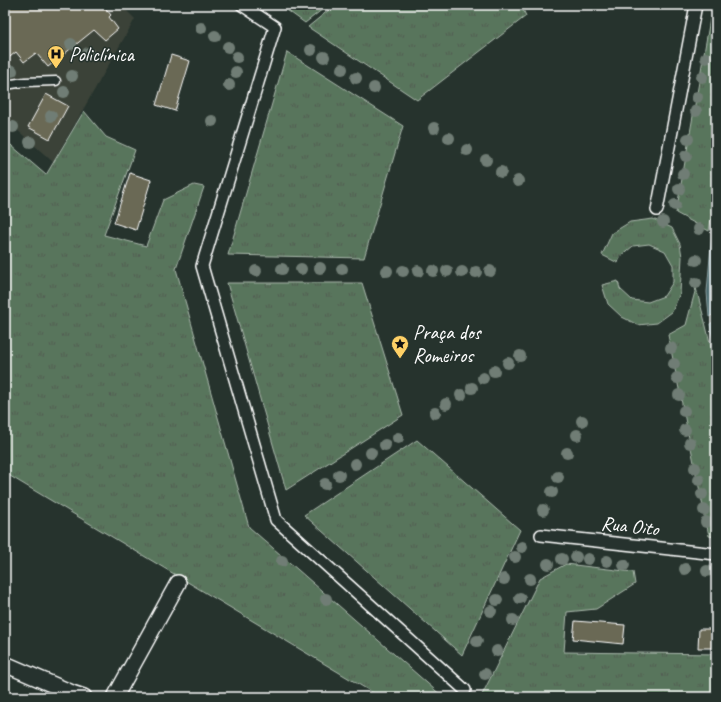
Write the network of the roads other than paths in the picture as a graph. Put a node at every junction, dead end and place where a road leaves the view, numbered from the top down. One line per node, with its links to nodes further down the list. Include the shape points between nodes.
1 (242, 5): 10 (street, via 274,27 202,266 276,520)
2 (696, 5): 5 (street)
3 (56, 81): 4 (lane)
4 (5, 85)
5 (657, 210)
6 (541, 535): 7 (street, Rua Oito)
7 (716, 554)
8 (178, 583): 12 (street)
9 (5, 664): 11 (street)
10 (465, 690)
11 (84, 697)
12 (115, 697)

